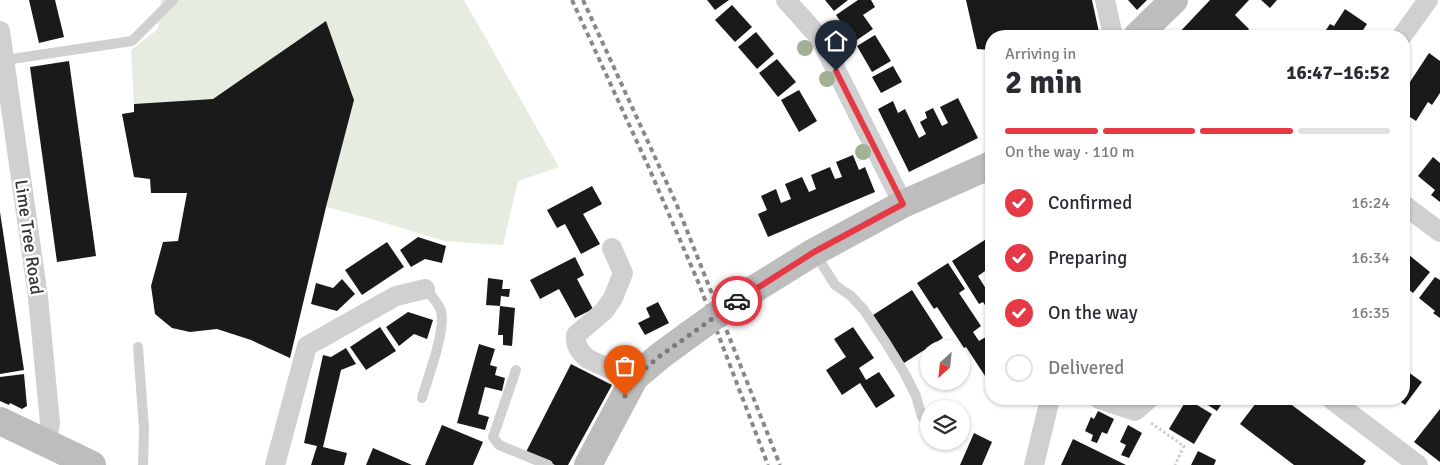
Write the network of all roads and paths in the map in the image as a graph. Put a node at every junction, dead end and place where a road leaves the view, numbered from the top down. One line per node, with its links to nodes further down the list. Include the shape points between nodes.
1 (173, 0): 10 (lane, via 132,41)
2 (786, 0): 12 (street, via 820,38)
3 (1105, 0): 6 (street)
4 (1174, 0): 7 (main road)
5 (1428, 0): 8 (street)
6 (1112, 30)
7 (1143, 30)
8 (1406, 30)
9 (0, 31): 10 (street, Lime Tree Road)
10 (5, 60): 27 (street, Lime Tree Road, via 38,296 50,423)
11 (985, 168): 12 (main road)
12 (903, 204): 16 (main road)
13 (1410, 210): 14 (street)
14 (1440, 232)
15 (612, 248): 20 (street, via 623,273 613,298 576,335 575,342 588,359)
16 (814, 252): 20 (main road, bridge, via 740,298 660,356); 25 (lane, via 835,285 864,310 905,374)
17 (425, 289): 21 (lane, via 440,310 442,323); 30 (street, via 396,296 307,346)
18 (138, 347): 29 (lane)
19 (516, 370): 31 (lane, via 494,438 499,445)
20 (634, 380): 32 (main road)
21 (422, 398)
22 (1049, 405): 33 (street)
23 (1142, 405): 34 (path, via 1184,446)
24 (1339, 405): 35 (street)
25 (920, 411)
26 (0, 421): 27 (main road)
27 (46, 444): 28 (main road)
28 (92, 465)
29 (143, 465)
30 (274, 465)
31 (548, 465)
32 (588, 465)
33 (1034, 465)
34 (1175, 465)
35 (1418, 465)

